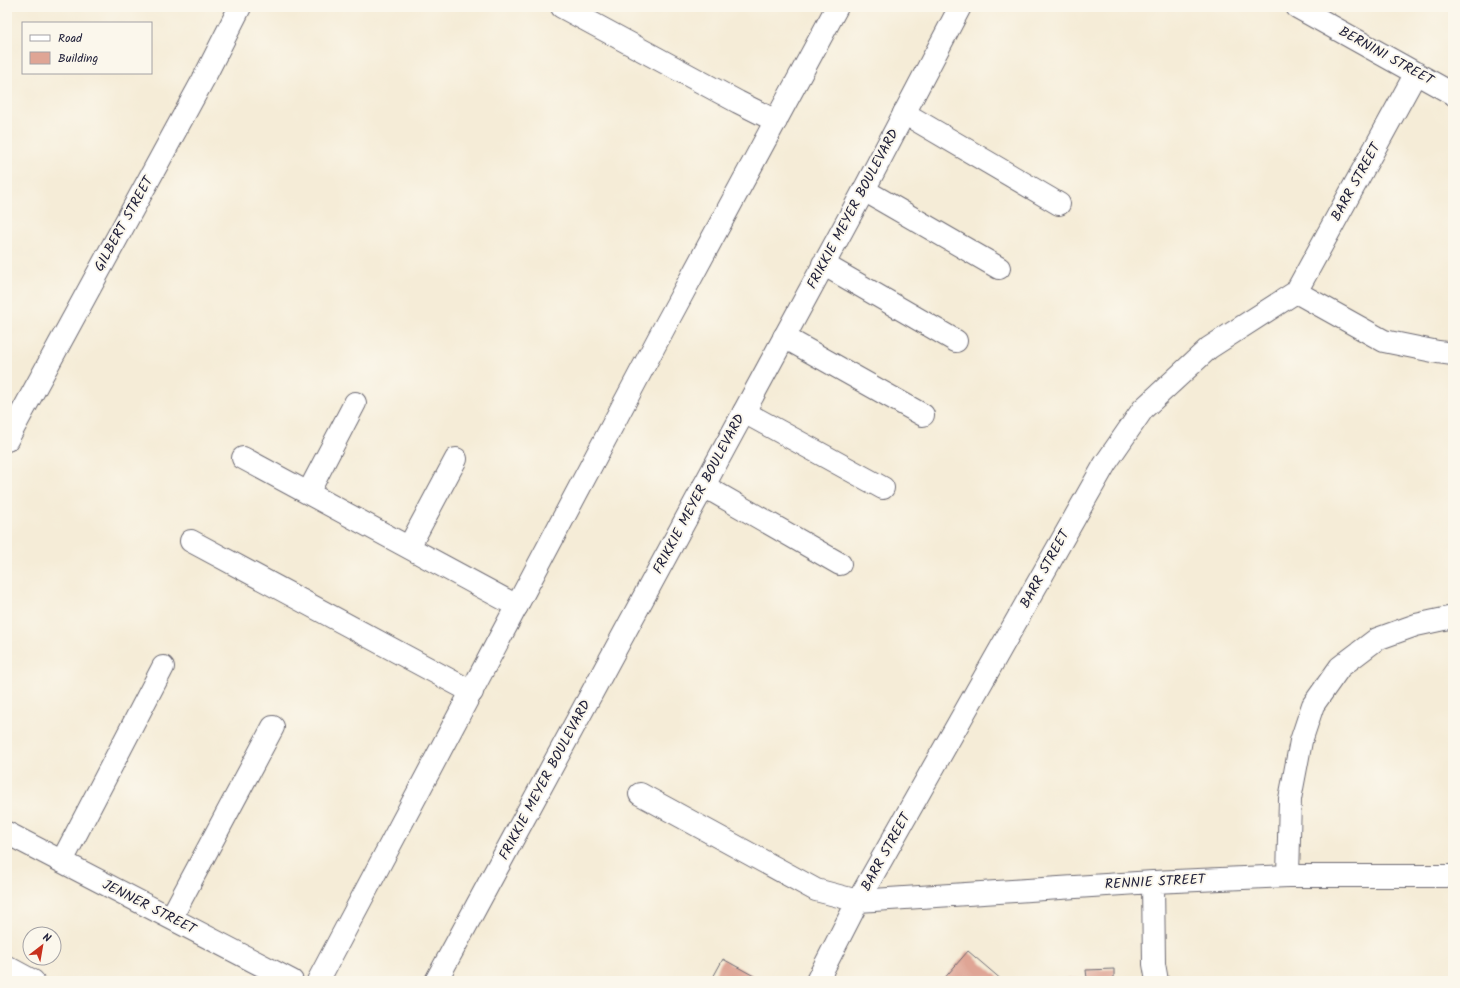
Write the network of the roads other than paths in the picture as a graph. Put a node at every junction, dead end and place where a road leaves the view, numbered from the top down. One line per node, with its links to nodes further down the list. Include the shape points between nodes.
1 (240, 7): 21 (street, GILBERT STREET, via 203,80)
2 (562, 7): 9 (street)
3 (837, 7): 9 (street)
4 (960, 7): 8 (street, FRIKKIE MEYER BOULEVARD)
5 (1298, 7): 6 (street, BERNINI STREET)
6 (1416, 73): 7 (street, BERNINI STREET); 14 (street, BARR STREET)
7 (1453, 94)
8 (904, 113): 10 (street, FRIKKIE MEYER BOULEVARD); 11 (street)
9 (776, 121): 30 (street)
10 (864, 190): 12 (street, FRIKKIE MEYER BOULEVARD); 13 (street)
11 (1059, 204)
12 (823, 264): 15 (street, FRIKKIE MEYER BOULEVARD); 16 (street)
13 (999, 268)
14 (1296, 292): 17 (street, via 1384,341); 41 (street, BARR STREET, via 1209,348 1143,409 1105,464)
15 (784, 337): 19 (street, FRIKKIE MEYER BOULEVARD); 20 (street)
16 (956, 340)
17 (1453, 354)
18 (355, 403): 26 (street)
19 (744, 412): 24 (street, FRIKKIE MEYER BOULEVARD); 25 (street)
20 (922, 415)
21 (7, 440)
22 (243, 458): 26 (street)
23 (456, 459): 28 (street)
24 (704, 486): 29 (street); 47 (street, FRIKKIE MEYER BOULEVARD)
25 (883, 488)
26 (308, 493): 28 (street)
27 (191, 542): 33 (street)
28 (409, 547): 30 (street)
29 (840, 564)
30 (517, 606): 33 (street)
31 (1453, 617): 38 (street, via 1377,639 1340,667 1314,704 1301,741 1290,798)
32 (163, 667): 37 (street)
33 (472, 692): 46 (street)
34 (273, 727): 42 (street)
35 (640, 794): 41 (street, RENNIE STREET, via 816,890)
36 (7, 833): 37 (street, JENNER STREET)
37 (62, 861): 42 (street, JENNER STREET)
38 (1288, 876): 39 (street, RENNIE STREET); 40 (street, RENNIE STREET)
39 (1453, 876)
40 (1153, 882): 41 (street, RENNIE STREET); 49 (street, via 1154,964)
41 (858, 902): 48 (street, BARR STREET)
42 (171, 918): 45 (street, JENNER STREET)
43 (7, 967): 44 (street)
44 (33, 981)
45 (292, 981)
46 (318, 981)
47 (436, 981)
48 (817, 981)
49 (1157, 981)

